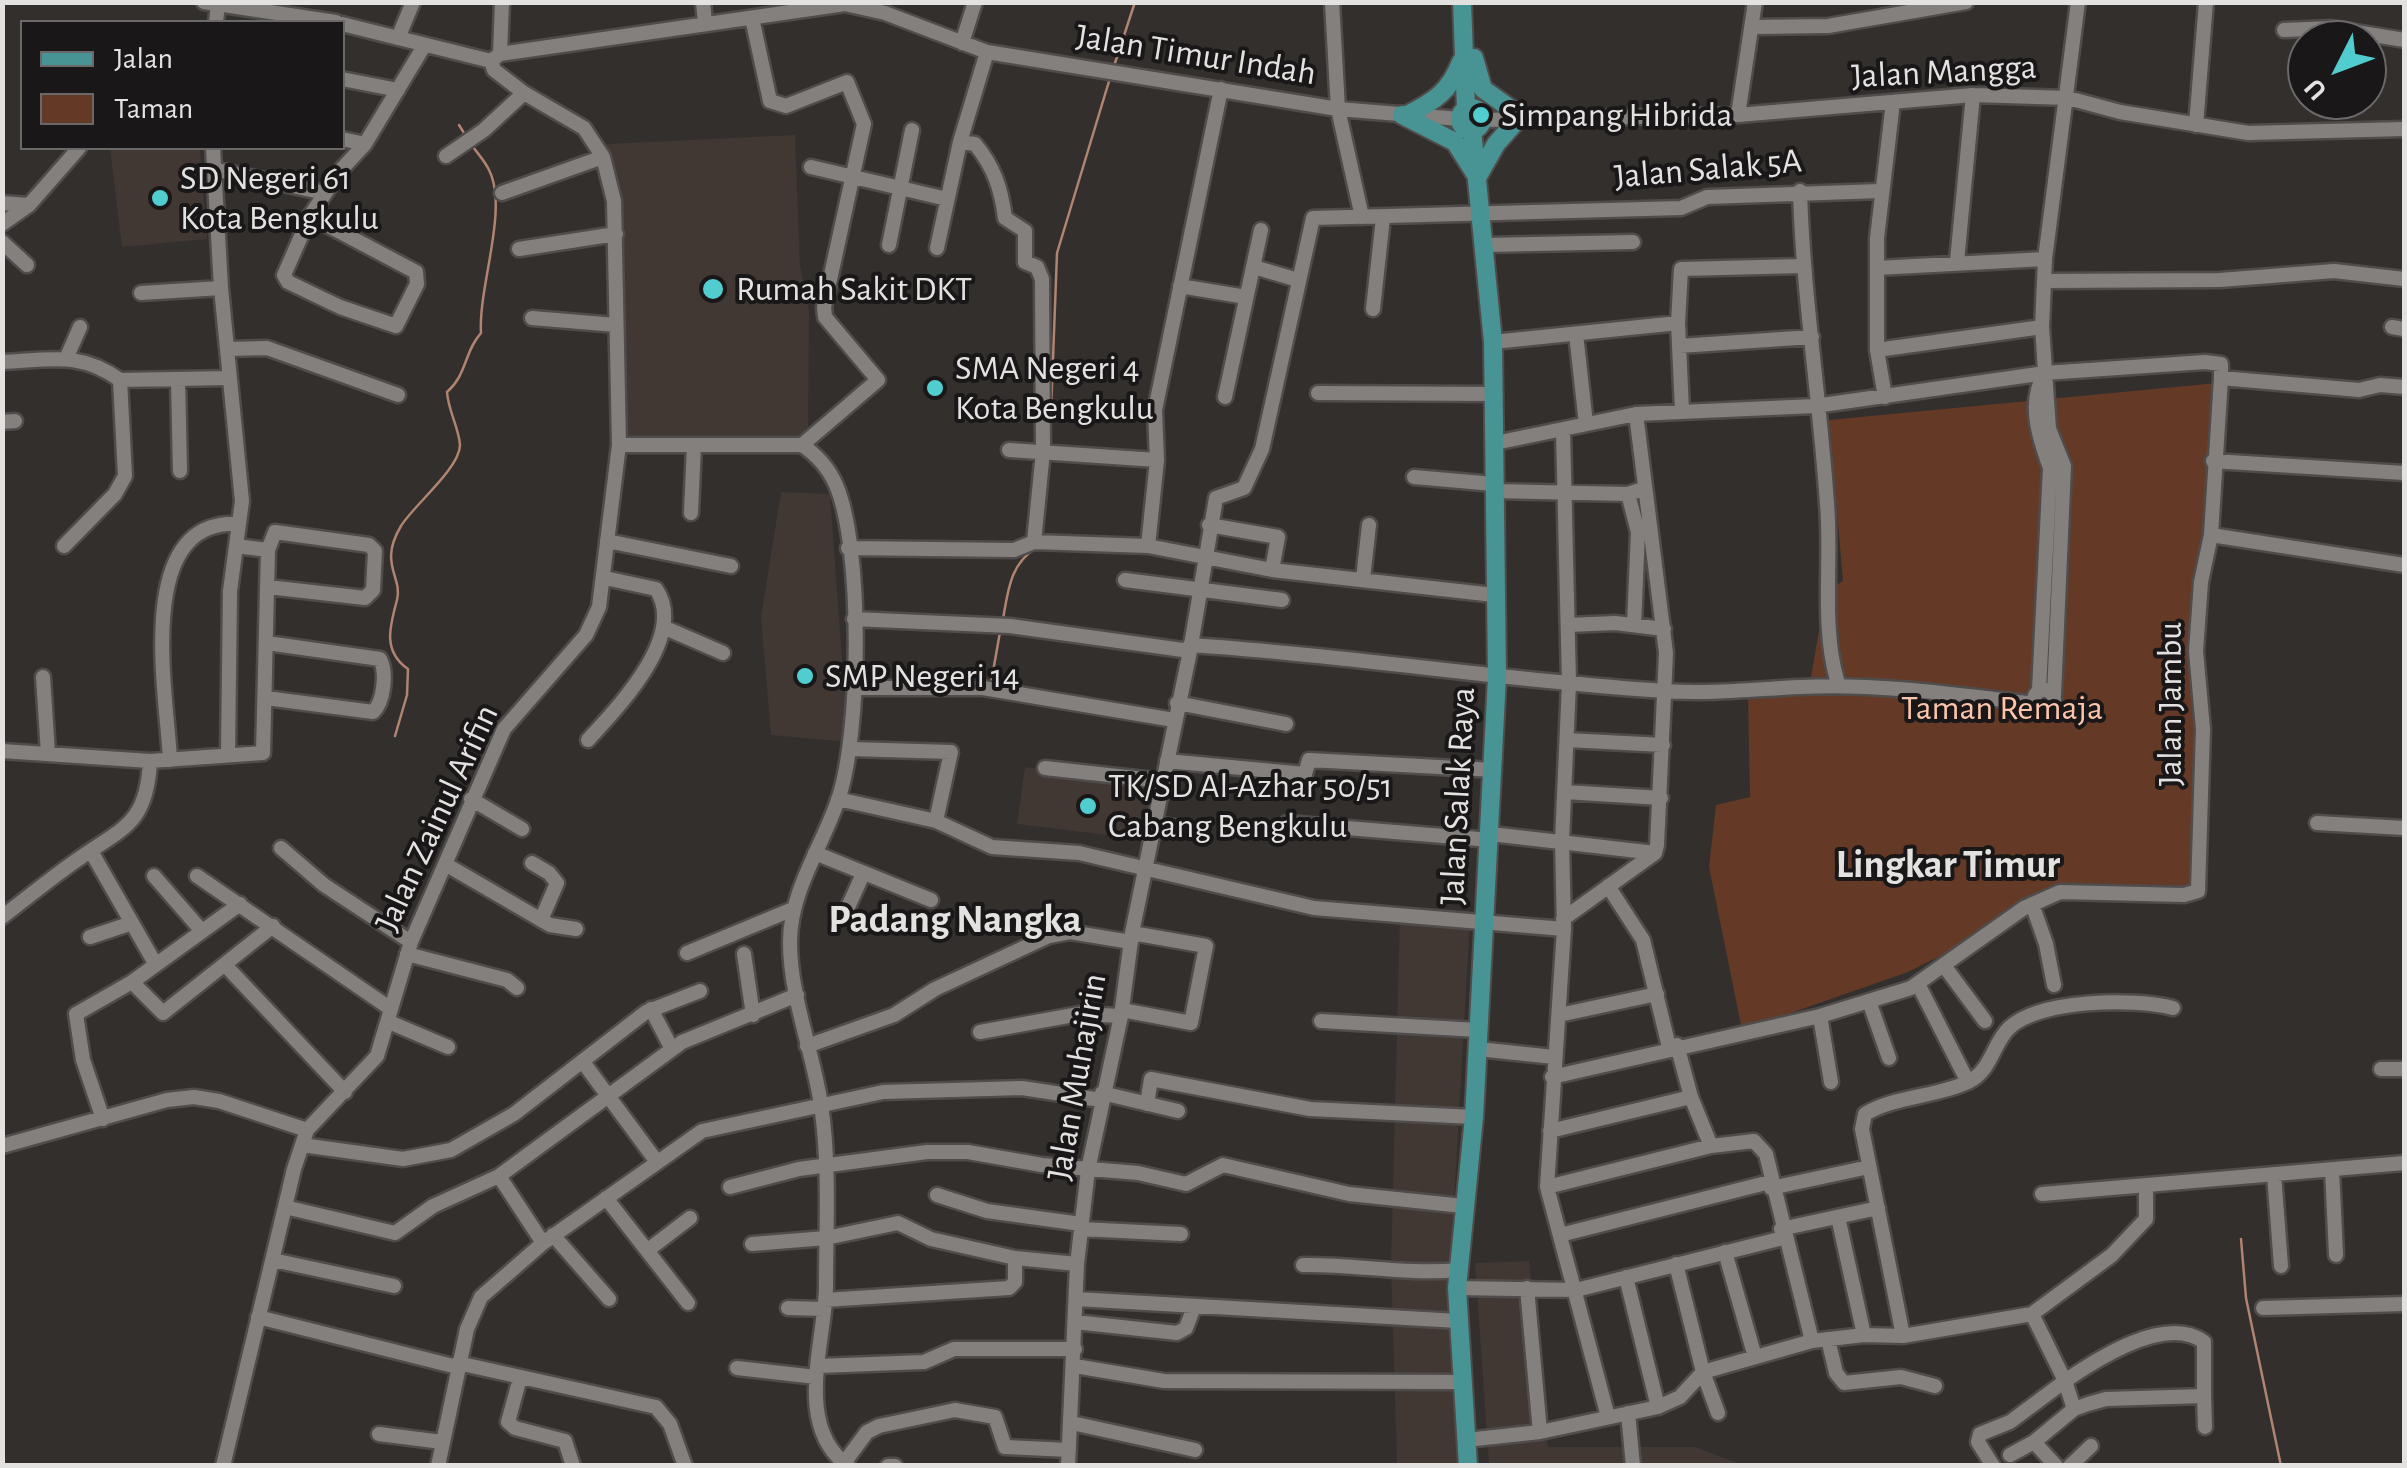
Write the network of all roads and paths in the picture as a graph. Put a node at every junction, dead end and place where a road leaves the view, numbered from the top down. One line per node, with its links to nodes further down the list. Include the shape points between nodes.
1 (412, 2): 22 (street)
2 (502, 2): 28 (street)
3 (703, 2): 18 (street)
4 (975, 2): 24 (street)
5 (1332, 2): 36 (street)
6 (1462, 2): 27 (main road)
7 (1473, 2): 27 (main road)
8 (1755, 2): 20 (street)
9 (1966, 2): 14 (street)
10 (2078, 2): 34 (street)
11 (2206, 2): 41 (street)
12 (211, 3): 15 (street, Jalan Timur Indah)
13 (818, 4): 16 (street, Jalan Timur Indah); 24 (street, Jalan Timur Indah, via 862,6)
14 (1933, 5): 20 (street, via 1828,26)
15 (257, 6): 17 (street, Jalan Timur Indah)
16 (752, 18): 18 (street, Jalan Timur Indah); 53 (street, via 774,104 786,106 839,82 852,88 864,124)
17 (325, 20)
18 (706, 23): 28 (street, Jalan Timur Indah)
19 (345, 25): 22 (street, Jalan Timur Indah)
20 (1752, 27): 38 (street)
21 (2284, 30): 23 (street, via 2332,28)
22 (398, 38): 25 (street, Jalan Timur Indah)
23 (2404, 40)
24 (962, 43): 26 (street, Jalan Timur Indah)
25 (424, 46): 28 (street, Jalan Timur Indah); 31 (street)
26 (987, 52): 30 (street, Jalan Timur Indah); 45 (street)
27 (1469, 55): 37 (main road, via 1446,92); 39 (main road, Jalan Salak Raya); 40 (main road, via 1483,89)
28 (495, 57): 32 (street, via 494,70)
29 (345, 80): 31 (street)
30 (1221, 89): 36 (street, Jalan Timur Indah); 85 (street)
31 (398, 90): 46 (street)
32 (524, 93): 49 (street); 50 (street, via 584,128)
33 (1973, 96): 34 (street, Jalan Mangga); 35 (street, Jalan Mangga); 77 (street)
34 (2068, 98): 41 (street, Jalan Mangga); 76 (street)
35 (1893, 102): 38 (street, Jalan Mangga); 57 (street)
36 (1338, 109): 37 (street, Jalan Timur Indah); 65 (street)
37 (1404, 115): 39 (street, Jalan Timur Indah); 54 (main road, via 1455,142)
38 (1738, 115): 40 (street, Jalan Mangga)
39 (1471, 117): 40 (street, Jalan Mangga); 54 (main road, Jalan Salak Raya)
40 (1520, 118): 54 (main road)
41 (2196, 125): 42 (street, Jalan Mangga, via 2300,134)
42 (2404, 129)
43 (912, 130): 55 (street)
44 (345, 140): 46 (street)
45 (960, 142): 60 (street); 124 (street, via 975,144 987,160 1001,186 1005,218 1025,230 1026,262 1042,278)
46 (365, 144): 58 (street)
47 (77, 150): 62 (street)
48 (213, 150): 52 (street)
49 (446, 156)
50 (604, 157): 59 (street); 69 (street, Jalan Zainul Arifin)
51 (810, 167): 53 (street)
52 (213, 169): 58 (street); 86 (street)
53 (850, 176): 55 (street); 122 (street, via 824,314 878,380)
54 (1478, 178): 63 (main road, Jalan Salak Raya)
55 (898, 188): 60 (street); 72 (street)
56 (1800, 191): 57 (street, Jalan Salak 5A); 63 (street, Jalan Salak 5A, via 1707,197 1680,208); 79 (street)
57 (1880, 191): 81 (street)
58 (325, 193): 64 (street)
59 (502, 193)
60 (946, 200): 74 (street)
61 (2, 204): 62 (street)
62 (29, 205): 67 (street)
63 (1482, 212): 66 (street, Jalan Salak 5A); 73 (main road, Jalan Salak Raya)
64 (310, 216): 64 (street, via 285,280 396,326 417,284 416,272)
65 (1362, 218): 66 (street, Jalan Salak 5A); 83 (street, Jalan Salak 5A, via 1313,218)
66 (1384, 218): 89 (street)
67 (2, 224)
68 (1261, 230): 80 (street)
69 (616, 234): 75 (street); 92 (street, Jalan Zainul Arifin)
70 (2, 242): 78 (street)
71 (1633, 242): 73 (street)
72 (889, 245)
73 (1484, 245): 97 (main road, Jalan Salak Raya)
74 (936, 248)
75 (519, 249)
76 (2045, 259): 77 (street); 84 (street)
77 (1957, 261): 81 (street)
78 (27, 265)
79 (1802, 266): 91 (street, via 1678,272); 96 (street)
80 (1254, 267): 83 (street); 88 (street)
81 (1876, 268): 100 (street)
82 (2404, 279): 84 (street, via 2334,271 2220,280)
83 (1298, 280): 136 (street, via 1262,449 1244,488 1216,498)
84 (2044, 281): 93 (street)
85 (1180, 286): 88 (street); 125 (street, via 1156,410)
86 (221, 288): 87 (street); 99 (street)
87 (141, 293)
88 (1246, 297): 112 (street)
89 (1373, 310)
90 (532, 318): 92 (street)
91 (1678, 323): 95 (street); 98 (street)
92 (616, 325): 120 (street, Jalan Zainul Arifin)
93 (2042, 326): 100 (street); 103 (street)
94 (80, 327): 101 (street)
95 (1576, 334): 97 (street); 117 (street)
96 (1812, 337): 98 (street); 114 (street)
97 (1493, 342): 110 (main road, Jalan Salak Raya)
98 (1678, 346): 115 (street)
99 (228, 349): 105 (street); 111 (street, via 266,348)
100 (1877, 350): 113 (street)
101 (66, 359): 102 (street); 107 (street, via 96,363)
102 (2, 362)
103 (2044, 373): 106 (street, via 2205,362 2220,364); 113 (street); 172 (street, via 2037,386 2037,434 2050,468)
104 (178, 378): 105 (street); 107 (street); 127 (street)
105 (229, 378): 135 (street)
106 (2222, 378): 108 (street, via 2359,390); 126 (street, Jalan Jambu)
107 (120, 380): 141 (street, via 125,476)
108 (2404, 387)
109 (1318, 394): 110 (street)
110 (1494, 394): 119 (main road, Jalan Salak Raya)
111 (398, 395)
112 (1225, 397)
113 (1884, 397): 114 (street)
114 (1815, 406): 115 (street); 167 (street)
115 (1682, 410): 116 (street)
116 (1636, 414): 117 (street); 131 (street)
117 (1586, 424): 118 (street)
118 (1563, 430): 119 (street); 133 (street)
119 (1495, 443): 130 (main road, Jalan Salak Raya)
120 (619, 445): 121 (street); 139 (street, Jalan Zainul Arifin)
121 (694, 445): 122 (street); 134 (street)
122 (802, 445): 144 (street, via 837,487)
123 (1009, 450): 124 (street)
124 (1043, 451): 125 (street); 140 (street)
125 (1156, 460): 143 (street)
126 (2213, 461): 128 (street); 138 (street, Jalan Jambu)
127 (180, 471)
128 (2404, 473)
129 (1414, 477): 130 (street)
130 (1494, 488): 133 (street); 155 (main road, Jalan Salak Raya)
131 (1643, 488): 132 (street); 161 (street)
132 (1628, 494): 133 (street); 159 (street, via 1638,532)
133 (1562, 495): 158 (street)
134 (691, 513)
135 (239, 524): 142 (street); 185 (street, via 198,531 163,590)
136 (1209, 525): 146 (street, Jalan Muhajirin); 149 (street, via 1278,537)
137 (1370, 526): 152 (street)
138 (2211, 535): 147 (street); 216 (street, Jalan Jambu, via 2196,652 2201,873 2194,893 2070,890)
139 (608, 541): 148 (street); 150 (street, Jalan Zainul Arifin)
140 (1040, 542): 143 (street); 144 (street, via 1014,550)
141 (64, 546)
142 (236, 546): 145 (street); 183 (street)
143 (1148, 546): 146 (street)
144 (848, 548): 157 (street)
145 (268, 550): 153 (street); 153 (street, via 275,532 375,551 373,590 365,598)
146 (1206, 558): 149 (street); 154 (street, Jalan Muhajirin)
147 (2404, 564)
148 (730, 566)
149 (1272, 570): 152 (street)
150 (604, 578): 160 (street, via 656,589); 192 (street, Jalan Zainul Arifin, via 595,622 504,729)
151 (1124, 580): 154 (street)
152 (1362, 580): 155 (street)
153 (268, 587): 162 (street)
154 (1200, 590): 156 (street); 163 (street, Jalan Muhajirin)
155 (1494, 595): 166 (main road, Jalan Salak Raya)
156 (1282, 600)
157 (854, 618): 163 (street, via 1003,625); 170 (street)
158 (1568, 625): 159 (street); 168 (street)
159 (1634, 625): 161 (street)
160 (663, 626): 164 (street); 177 (street, via 639,683)
161 (1664, 629): 171 (street)
162 (267, 643): 173 (street); 173 (street, via 380,659 384,669 380,707 373,712)
163 (1190, 648): 166 (street, via 1297,652); 174 (street, Jalan Muhajirin)
164 (724, 653)
165 (43, 677): 182 (street)
166 (1496, 678): 168 (street); 188 (main road, Jalan Salak Raya)
167 (1836, 680): 169 (street); 172 (street)
168 (1570, 683): 171 (street); 178 (street)
169 (1805, 686): 171 (street, via 1738,694); 172 (street)
170 (854, 688): 175 (street, via 990,689); 180 (street)
171 (1664, 691): 179 (street)
172 (2040, 696)
173 (266, 698): 183 (street, via 263,753)
174 (1177, 703): 175 (street, Jalan Muhajirin); 176 (street)
175 (1174, 720): 186 (street, Jalan Muhajirin)
176 (1286, 724)
177 (588, 740)
178 (1567, 740): 179 (street); 190 (street)
179 (1663, 746): 191 (street)
180 (851, 749): 193 (street); 194 (street, via 951,752)
181 (2, 751): 182 (street)
182 (48, 753): 184 (street)
183 (228, 753): 185 (street)
184 (150, 760): 185 (street); 204 (street, via 132,821)
185 (170, 760)
186 (1167, 761): 188 (street, via 1305,774 1309,760); 189 (street, Jalan Muhajirin)
187 (1045, 768): 189 (street)
188 (1494, 770): 201 (main road, Jalan Salak Raya)
189 (1164, 781): 197 (street, Jalan Muhajirin)
190 (1565, 792): 191 (street); 202 (street)
191 (1661, 798): 206 (street)
192 (471, 799): 199 (street); 207 (street, Jalan Zainul Arifin)
193 (838, 800): 194 (street); 205 (street)
194 (936, 821): 209 (street, via 998,848 1079,853)
195 (1287, 822): 201 (street)
196 (2317, 823): 198 (street)
197 (1154, 824): 200 (street); 209 (street, Jalan Muhajirin)
198 (2404, 828)
199 (522, 829)
200 (1186, 829)
201 (1491, 837): 202 (street); 221 (main road, Jalan Salak Raya)
202 (1562, 841): 206 (street); 223 (street)
203 (281, 848): 229 (street)
204 (92, 852): 219 (street); 222 (street)
205 (815, 853): 210 (street); 217 (street)
206 (1655, 853): 213 (street)
207 (445, 864): 220 (street); 229 (street, Jalan Zainul Arifin)
208 (532, 864): 220 (street, via 556,883)
209 (1145, 867): 221 (street, via 1314,908); 228 (street, Jalan Muhajirin)
210 (863, 874): 214 (street); 218 (street)
211 (154, 876): 226 (street)
212 (197, 876): 215 (street)
213 (1608, 886): 223 (street); 240 (street, via 1643,940)
214 (931, 900)
215 (240, 904): 224 (street); 226 (street)
216 (2032, 904): 234 (street); 237 (street)
217 (793, 908): 230 (street); 241 (street, via 790,944)
218 (844, 916)
219 (2, 918)
220 (541, 920): 225 (street)
221 (1484, 921): 223 (street); 253 (main road, Jalan Salak Raya)
222 (132, 923): 227 (street); 232 (street)
223 (1564, 924): 247 (street)
224 (273, 926): 233 (street); 248 (street)
225 (576, 929)
226 (202, 930): 232 (street)
227 (90, 937)
228 (1132, 937): 245 (street, Jalan Muhajirin); 245 (street, via 1206,946 1191,1023); 254 (street, via 1049,936)
229 (409, 948): 238 (street); 248 (street, Jalan Zainul Arifin)
230 (686, 953)
231 (744, 954): 246 (street)
232 (156, 965): 235 (street)
233 (226, 966): 235 (street, via 163,1013); 266 (street)
234 (1945, 967): 236 (street); 251 (street)
235 (132, 982): 274 (street, via 76,1014)
236 (1918, 984): 242 (street); 265 (street)
237 (2054, 986)
238 (517, 988)
239 (700, 990): 244 (street)
240 (1657, 994): 247 (street); 255 (street)
241 (798, 995): 246 (street); 254 (street)
242 (1869, 1002): 249 (street); 259 (street)
243 (2173, 1008): 265 (street, via 2109,1001 2022,1020)
244 (652, 1009): 257 (street); 260 (street)
245 (1121, 1013): 252 (street); 267 (street, Jalan Muhajirin)
246 (752, 1015): 257 (street)
247 (1559, 1015): 258 (street)
248 (390, 1016): 256 (street); 266 (street, Jalan Zainul Arifin, via 377,1056)
249 (1820, 1016): 255 (street); 264 (street)
250 (1321, 1021): 253 (street)
251 (1985, 1021)
252 (980, 1032)
253 (1478, 1039): 258 (street); 273 (main road, Jalan Salak Raya)
254 (807, 1046): 271 (street)
255 (1673, 1046): 263 (street); 268 (street)
256 (448, 1047)
257 (672, 1048): 269 (street)
258 (1554, 1057): 263 (street)
259 (1889, 1058)
260 (583, 1062): 269 (street); 276 (street, via 500,1123 432,1156 403,1160)
261 (2380, 1068): 262 (street)
262 (2404, 1069)
263 (1552, 1076): 275 (street)
264 (1832, 1082)
265 (1968, 1082): 282 (street, via 1866,1114)
266 (345, 1092): 276 (street, Jalan Zainul Arifin)
267 (1102, 1096): 270 (street); 271 (street, via 976,1088 883,1092); 284 (street, Jalan Muhajirin)
268 (1691, 1096): 275 (street); 278 (street)
269 (610, 1098): 279 (street); 286 (street)
270 (1147, 1104): 272 (street); 273 (street, via 1151,1079 1310,1109)
271 (821, 1105): 279 (street, via 702,1131); 281 (street)
272 (1178, 1111)
273 (1474, 1117): 294 (main road, Jalan Salak Raya)
274 (102, 1119): 276 (street, via 194,1097); 277 (street)
275 (1550, 1131): 290 (street)
276 (305, 1138): 295 (street, Jalan Zainul Arifin)
277 (2, 1146)
278 (1711, 1146): 287 (street, via 1754,1141 1766,1154); 290 (street)
279 (657, 1162): 293 (street)
280 (2404, 1163): 283 (street)
281 (825, 1166): 284 (street, via 968,1152); 288 (street); 303 (street)
282 (1869, 1167): 287 (street); 296 (street)
283 (2332, 1169): 285 (street); 308 (street)
284 (1088, 1170): 294 (street, via 1186,1184 1222,1164 1349,1194); 299 (street, Jalan Muhajirin)
285 (2274, 1174): 289 (street); 314 (street)
286 (499, 1176): 295 (street, via 433,1206 395,1233); 304 (street)
287 (1771, 1185): 300 (street); 302 (street)
288 (730, 1186)
289 (2146, 1186): 291 (street); 328 (street, via 2146,1219 2130,1239)
290 (1547, 1187): 302 (street)
291 (2042, 1194)
292 (937, 1195): 299 (street, via 987,1211)
293 (606, 1198): 304 (street); 306 (street)
294 (1464, 1206): 316 (main road, Jalan Salak Raya)
295 (285, 1207): 310 (street, Jalan Zainul Arifin)
296 (1878, 1208): 297 (street); 333 (street)
297 (1838, 1217): 300 (street); 332 (street)
298 (690, 1218): 306 (street)
299 (1081, 1226): 301 (street); 311 (street, Jalan Muhajirin)
300 (1782, 1233): 307 (street); 335 (street)
301 (1181, 1234)
302 (1560, 1234): 319 (street)
303 (826, 1238): 305 (street); 309 (street, via 898,1223 931,1239); 324 (street)
304 (548, 1239): 320 (street); 338 (street, via 481,1298)
305 (752, 1244)
306 (648, 1250): 322 (street)
307 (1724, 1252): 312 (street); 337 (street)
308 (2336, 1255)
309 (1015, 1258): 311 (street); 324 (street, via 1009,1288)
310 (273, 1260): 317 (street); 329 (street, Jalan Zainul Arifin)
311 (1077, 1264): 321 (street, Jalan Muhajirin)
312 (1676, 1264): 315 (street); 342 (street)
313 (1302, 1265): 316 (street, via 1358,1264)
314 (2281, 1266)
315 (1626, 1278): 319 (street); 348 (street)
316 (1458, 1279): 318 (street); 330 (main road, Jalan Salak Raya)
317 (394, 1286)
318 (1527, 1288): 319 (street); 355 (street)
319 (1576, 1290): 352 (street)
320 (608, 1299)
321 (1076, 1299): 325 (street); 331 (street, Jalan Muhajirin)
322 (688, 1303)
323 (2404, 1304): 327 (street)
324 (825, 1305): 326 (street); 341 (street)
325 (1194, 1307): 330 (street); 331 (street, via 1182,1332)
326 (788, 1308)
327 (2263, 1308)
328 (2032, 1314): 333 (street); 344 (street)
329 (258, 1317): 338 (street); 366 (street, Jalan Zainul Arifin)
330 (1458, 1321): 345 (main road, Jalan Salak Raya)
331 (1075, 1322): 336 (street, Jalan Muhajirin)
332 (1864, 1334): 333 (street); 334 (street)
333 (1903, 1336)
334 (1828, 1339): 335 (street); 346 (street, via 1842,1382 1901,1376)
335 (1812, 1341): 337 (street)
336 (1075, 1350): 339 (street, Jalan Muhajirin); 341 (street, via 954,1348 924,1362)
337 (1755, 1357): 342 (street)
338 (458, 1365): 343 (street); 358 (street)
339 (1075, 1366): 345 (street, via 1164,1381); 353 (street, Jalan Muhajirin)
340 (737, 1368): 341 (street)
341 (817, 1371): 364 (street, via 818,1414 836,1457)
342 (1703, 1372): 348 (street, via 1680,1397); 351 (street)
343 (520, 1378): 368 (street, via 508,1422 565,1441); 369 (street, via 656,1407 670,1424)
344 (2065, 1381): 347 (street, via 2136,1340 2186,1336 2204,1342); 349 (street); 365 (street, via 2010,1422 1980,1434)
345 (1461, 1382): 357 (main road, Jalan Salak Raya)
346 (1936, 1386)
347 (2204, 1396): 349 (street, via 2106,1399); 354 (street)
348 (1658, 1407): 350 (street)
349 (2074, 1408): 359 (street)
350 (1628, 1413): 352 (street); 371 (street)
351 (1718, 1413)
352 (1608, 1417): 355 (street)
353 (1072, 1423): 361 (street); 363 (street, Jalan Muhajirin)
354 (2205, 1427)
355 (1540, 1432): 357 (street)
356 (379, 1434): 358 (street)
357 (1466, 1440): 370 (main road, Jalan Salak Raya)
358 (442, 1442): 367 (street)
359 (2034, 1442): 362 (street); 372 (street)
360 (2091, 1446): 373 (street)
361 (1195, 1450)
362 (2010, 1455)
363 (1069, 1458): 364 (street, via 1004,1447 995,1417 955,1410 872,1428)
364 (846, 1464)
365 (1991, 1465)
366 (223, 1466)
367 (438, 1466)
368 (572, 1466)
369 (685, 1466)
370 (1468, 1466)
371 (1633, 1466)
372 (2056, 1466)
373 (2070, 1466)

